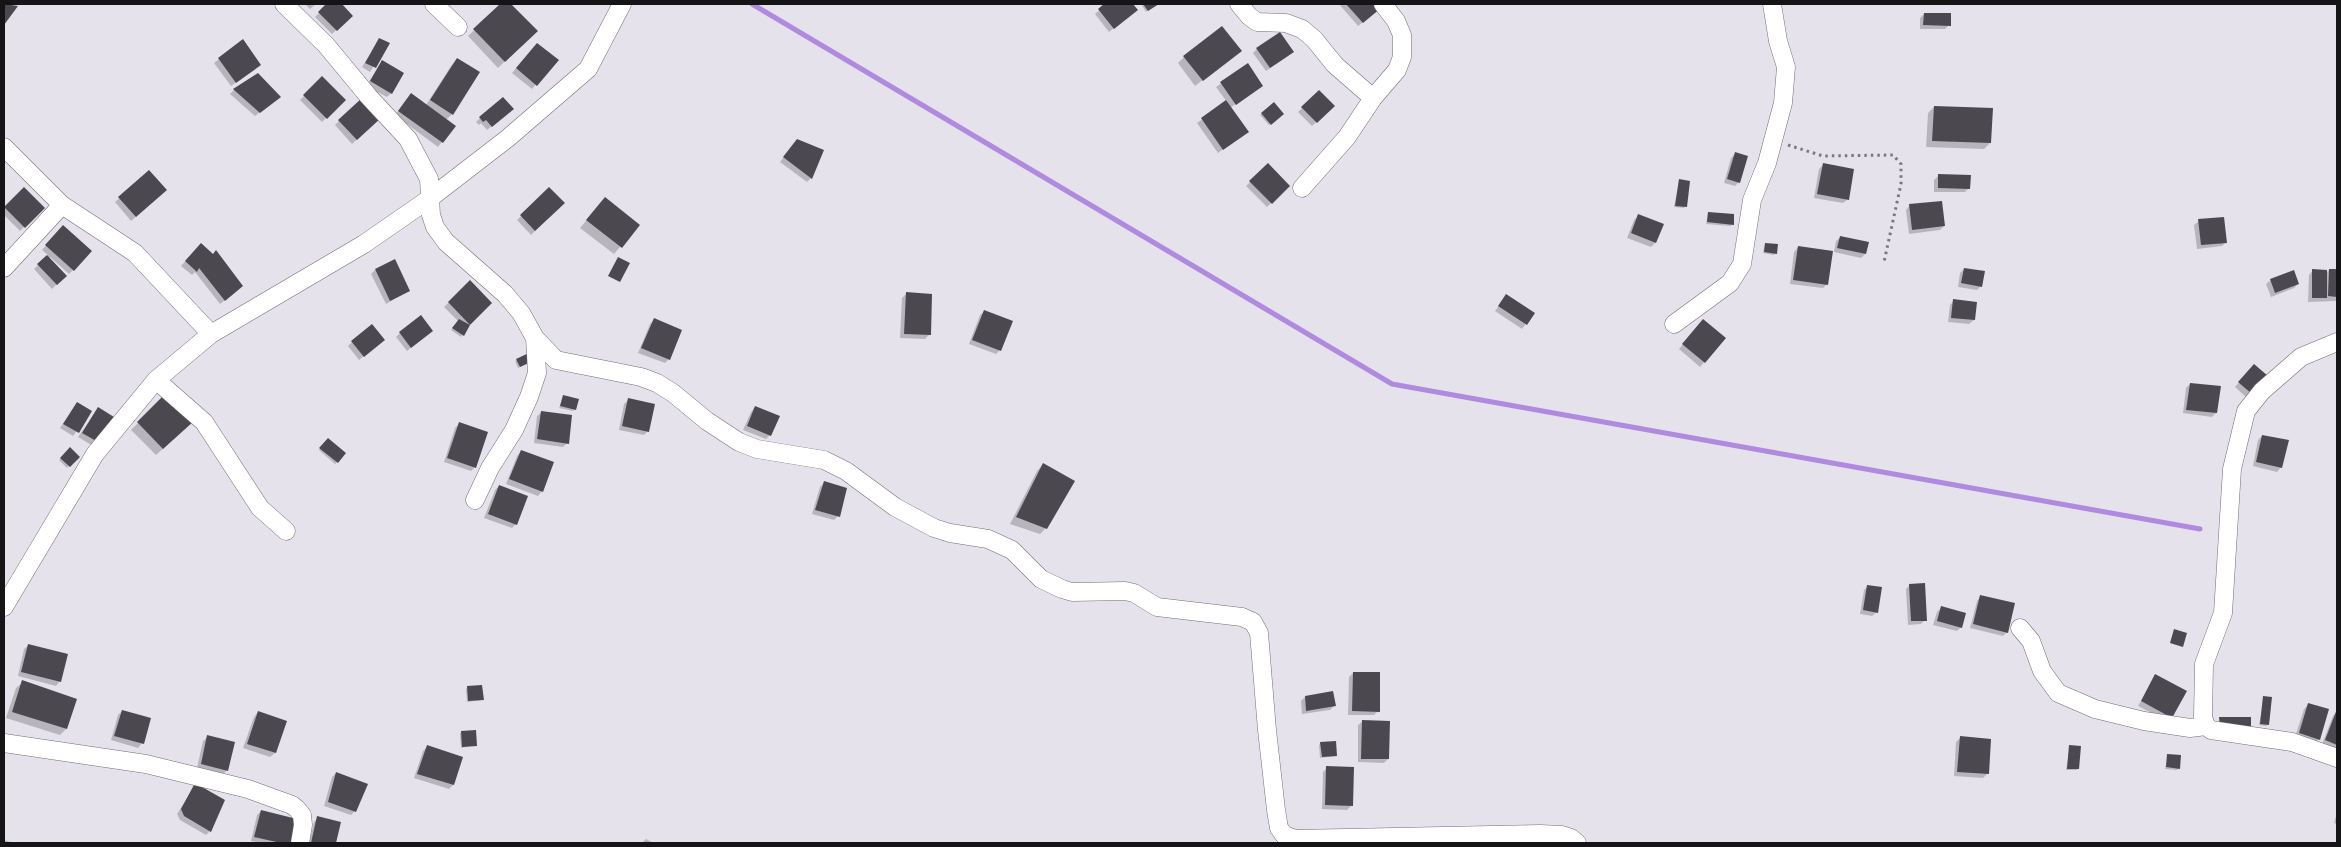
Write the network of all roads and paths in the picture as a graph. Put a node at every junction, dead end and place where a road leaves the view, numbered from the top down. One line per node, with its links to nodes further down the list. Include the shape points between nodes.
1 (284, 4): 12 (street, via 326,45 408,139 429,179)
2 (434, 4): 7 (street)
3 (622, 4): 12 (street, via 588,69 508,138)
4 (1239, 4): 8 (street, via 1257,22 1286,23 1302,29 1335,65)
5 (1383, 4): 8 (street, via 1402,35 1402,57 1397,70)
6 (1772, 4): 9 (street, via 1786,66 1783,103)
7 (458, 28)
8 (1373, 98): 11 (street, via 1347,137)
9 (1774, 138): 14 (path, via 1823,156 1893,155 1901,164 1901,184); 16 (street, via 1752,200 1742,264 1730,283)
10 (4, 148): 13 (street)
11 (1302, 188)
12 (429, 199): 17 (street, via 364,244); 18 (street, via 435,227 446,242 505,294 521,313)
13 (62, 205): 15 (street); 17 (street, via 135,253)
14 (1884, 262)
15 (4, 268)
16 (1674, 324)
17 (211, 334): 20 (street)
18 (535, 338): 21 (street, via 537,373 529,398); 30 (street, via 561,362 658,383 738,442 757,449 824,460 846,470 895,507 934,528 988,539 1012,550 1042,579 1062,589 1072,592 1124,591 1134,593 1157,607 1250,620 1260,634 1276,810 1279,828 1286,837 1540,834 1562,835)
19 (2337, 342): 26 (street, via 2301,357 2262,391 2246,411 2232,469 2223,613 2204,664 2203,717)
20 (156, 380): 22 (street, via 204,422 260,508); 23 (street, via 95,454)
21 (475, 500)
22 (286, 531)
23 (10, 581): 24 (street)
24 (4, 607)
25 (2020, 628): 26 (street, via 2031,641 2042,671 2058,693 2095,709 2144,721 2190,728)
26 (2206, 726): 28 (street, via 2211,730 2292,742)
27 (4, 742): 29 (street, via 146,764 248,789 297,809 304,825)
28 (2337, 758)
29 (300, 843)
30 (1577, 843)

